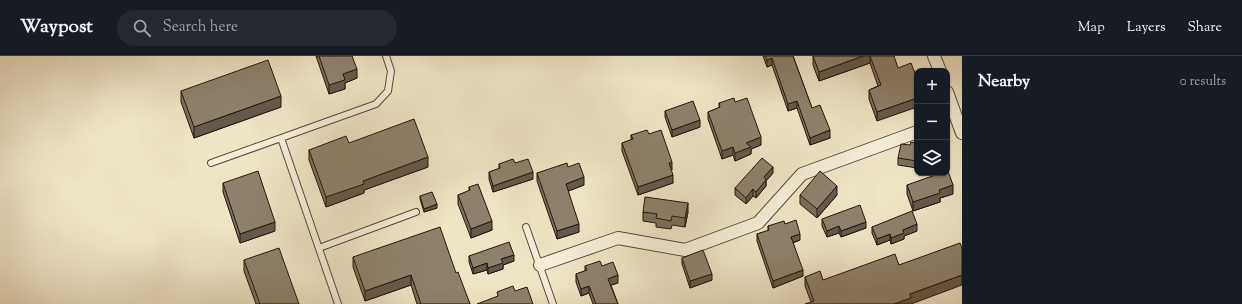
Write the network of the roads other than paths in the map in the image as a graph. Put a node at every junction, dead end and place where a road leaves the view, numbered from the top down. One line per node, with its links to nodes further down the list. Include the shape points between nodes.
1 (386, 56): 8 (lane, via 391,71 388,91 376,104)
2 (934, 56): 3 (street)
3 (939, 68)
4 (949, 104): 5 (street)
5 (952, 120): 7 (street)
6 (914, 133): 13 (street, via 802,174 758,223 685,250 618,238)
7 (962, 134)
8 (281, 138): 9 (lane); 12 (lane)
9 (212, 163)
10 (416, 212): 12 (lane)
11 (526, 227): 13 (lane)
12 (319, 248): 14 (lane)
13 (540, 265): 15 (lane)
14 (338, 304)
15 (553, 304)

